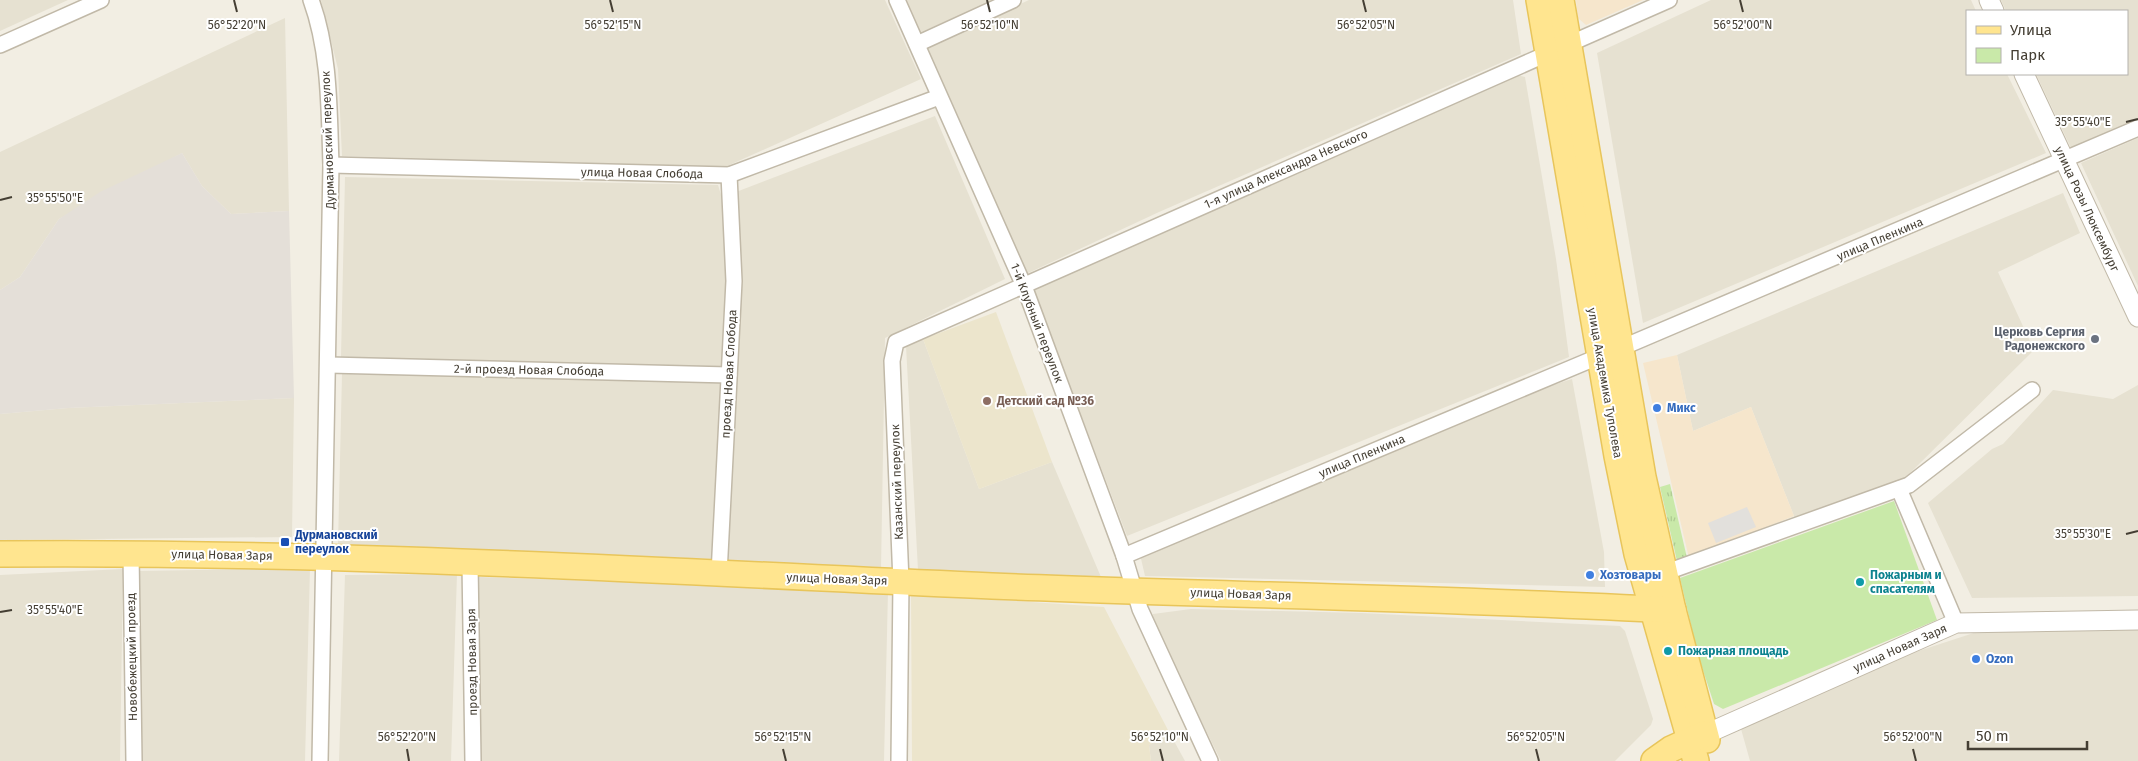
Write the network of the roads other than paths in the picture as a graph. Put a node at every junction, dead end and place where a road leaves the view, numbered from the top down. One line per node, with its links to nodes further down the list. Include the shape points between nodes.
1 (101, 0): 9 (street)
2 (311, 0): 15 (street, Дурмановский переулок, via 323,45 327,78)
3 (897, 0): 8 (street, 1-й Клубный переулок)
4 (1013, 0): 8 (street)
5 (1539, 0): 10 (main road, via 1544,26)
6 (1561, 0): 10 (main road, улица Академика Туполева)
7 (1669, 0): 10 (street, 1-я улица Александра Невского)
8 (917, 44): 12 (street, 1-й Клубный переулок)
9 (0, 45)
10 (1559, 49): 17 (street, 1-я улица Александра Невского); 19 (main road, улица Академика Туполева)
11 (2024, 75): 14 (street, улица Розы Люксембург)
12 (939, 97): 16 (street, улица Новая Слобода); 17 (street, 1-й Клубный переулок)
13 (2138, 128): 14 (street, улица Пленкина)
14 (2064, 161): 18 (street, улица Розы Люксембург); 19 (street, улица Пленкина)
15 (331, 165): 16 (street, улица Новая Слобода); 20 (street, Дурмановский переулок)
16 (729, 175): 21 (street, проезд Новая Слобода, via 734,281)
17 (1024, 286): 26 (street, 1-й Клубный переулок); 32 (street, Казанский переулок, via 896,342 892,361)
18 (2138, 317)
19 (1610, 352): 26 (street, улица Пленкина); 28 (main road, улица Академика Туполева, via 1617,456); 30 (main road, улица Академика Туполева)
20 (329, 365): 21 (street, 2-й проезд Новая Слобода); 27 (street, Дурмановский переулок)
21 (729, 374): 31 (street, проезд Новая Слобода)
22 (2032, 390): 23 (street, via 1909,485)
23 (1899, 489): 30 (street); 36 (street)
24 (130, 553): 25 (main road, улица Новая Заря); 27 (main road, улица Новая Заря); 38 (street, Новобежецкий проезд)
25 (0, 554)
26 (1124, 556): 33 (street, 1-й Клубный переулок)
27 (323, 558): 29 (main road, улица Новая Заря); 39 (street, Дурмановский переулок)
28 (1639, 561): 30 (main road, via 1650,571); 34 (main road, улица Академика Туполева)
29 (470, 563): 31 (main road, улица Новая Заря); 40 (street, проезд Новая Заря)
30 (1664, 573): 34 (main road, улица Академика Туполева)
31 (719, 574): 32 (main road, улица Новая Заря)
32 (901, 582): 33 (main road, улица Новая Заря); 41 (street, Казанский переулок)
33 (1134, 590): 34 (main road, улица Новая Заря); 42 (street, 1-й Клубный переулок)
34 (1663, 609): 37 (main road, улица Академика Туполева)
35 (2138, 620): 36 (street, улица Новая Заря)
36 (1956, 623): 37 (street, улица Новая Заря)
37 (1697, 745): 43 (main road, via 1671,749); 44 (main road, улица Академика Туполева)
38 (134, 761)
39 (320, 761)
40 (473, 761)
41 (899, 761)
42 (1210, 761)
43 (1654, 761)
44 (1713, 761)

